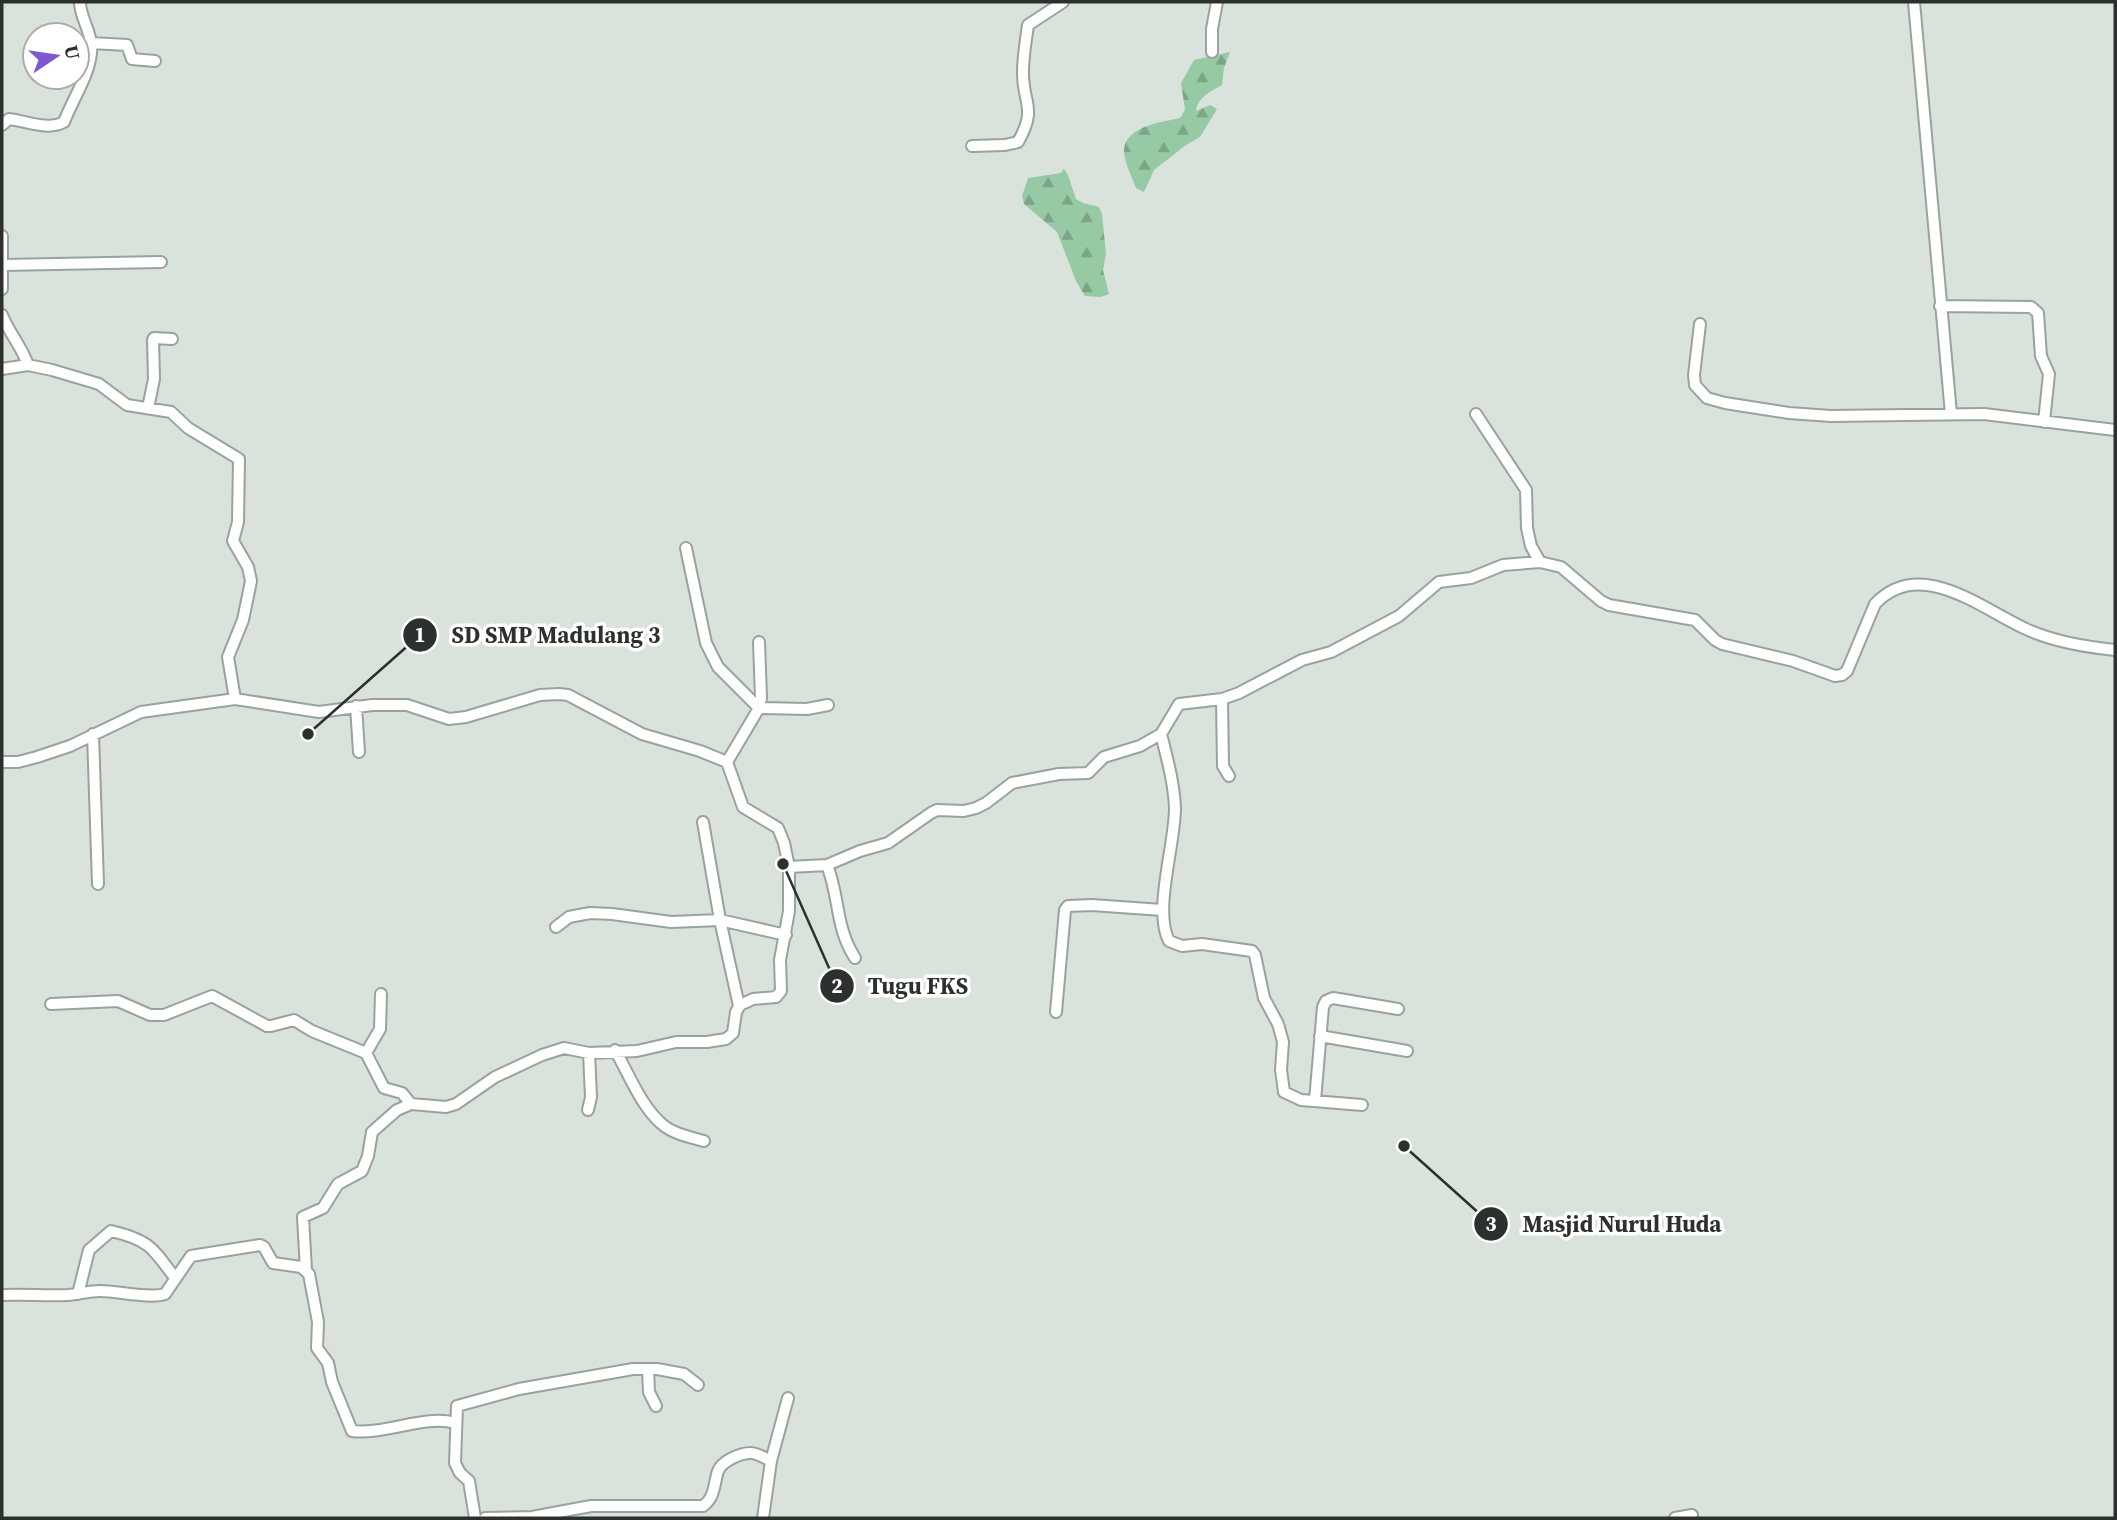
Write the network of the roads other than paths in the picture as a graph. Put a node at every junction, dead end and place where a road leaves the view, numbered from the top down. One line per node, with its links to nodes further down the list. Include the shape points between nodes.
1 (80, 2): 5 (street)
2 (1063, 2): 11 (street, via 1028,25 1023,74 1029,107 1018,142)
3 (1217, 2): 7 (street)
4 (1914, 2): 16 (street)
5 (84, 21)
6 (91, 43): 8 (street, via 127,45 132,59)
7 (1212, 52)
8 (155, 61)
9 (77, 91): 10 (street, via 62,124 9,119)
10 (2, 125)
11 (972, 146)
12 (2, 236): 14 (street)
13 (160, 262): 14 (street)
14 (3, 265): 15 (street)
15 (2, 289)
16 (1940, 306): 25 (street); 26 (street, via 2036,309 2041,356 2049,374)
17 (2, 315): 19 (street)
18 (1700, 324): 25 (street, via 1694,375 1695,385 1707,398 1760,410 1817,415)
19 (4, 328): 21 (street)
20 (172, 339): 23 (street, via 153,340 154,379)
21 (29, 365): 22 (street); 23 (street, via 99,384 127,405)
22 (2, 369)
23 (148, 408): 32 (street, via 171,412 241,462 233,541 251,581 243,620 228,657)
24 (1476, 414): 29 (street, via 1527,490 1527,528)
25 (1951, 414): 26 (street)
26 (2044, 422): 27 (street)
27 (2115, 430)
28 (686, 548): 36 (street, via 706,643 718,667)
29 (1540, 562): 31 (street, via 1561,566 1609,605 1695,620 1722,644 1835,676 1847,671 1875,604 1894,589 1910,585 1956,592 2054,639); 33 (street, via 1503,565 1471,578 1439,582 1399,616 1331,652 1302,660)
30 (759, 642): 36 (street)
31 (2115, 650)
32 (235, 699): 35 (street, via 319,712); 37 (street, via 141,712)
33 (1222, 699): 38 (street, via 1179,704); 42 (street, via 1223,766)
34 (828, 705): 36 (street)
35 (356, 706): 39 (street); 41 (street, via 407,705 449,719 540,695 568,695 642,734)
36 (759, 708): 41 (street)
37 (93, 734): 40 (street, via 37,757); 46 (street)
38 (1161, 734): 44 (street, via 1104,757 1088,773 1012,783 976,808 937,810 894,841); 47 (street, via 1175,810)
39 (359, 752)
40 (2, 762)
41 (727, 762): 45 (street, via 743,807 778,828)
42 (1229, 776)
43 (703, 822): 48 (street)
44 (827, 865): 45 (street); 51 (street, via 838,897 840,929)
45 (789, 867): 50 (street)
46 (97, 884)
47 (1162, 910): 56 (street, via 1068,906); 62 (street, via 1166,935 1175,945 1252,951 1264,998 1283,1042 1282,1088 1287,1095)
48 (720, 920): 49 (street, via 671,922 590,914 569,918); 50 (street); 54 (street)
49 (556, 927)
50 (786, 935): 54 (street, via 780,994)
51 (855, 958)
52 (381, 994): 60 (street, via 380,1029)
53 (51, 1004): 60 (street, via 118,1001 150,1015 164,1015 212,996 267,1026 294,1020)
54 (739, 1006): 58 (street, via 733,1033 726,1039)
55 (1398, 1009): 57 (street, via 1333,998 1323,1007)
56 (1056, 1012)
57 (1320, 1037): 59 (street); 62 (street)
58 (615, 1051): 61 (street); 66 (street, via 650,1112 678,1134)
59 (1407, 1051)
60 (366, 1053): 63 (street, via 382,1087 402,1093)
61 (589, 1053): 63 (street, via 565,1048 542,1055 495,1077 450,1106); 65 (street)
62 (1315, 1101): 64 (street)
63 (411, 1104): 67 (street, via 372,1132 362,1171 338,1184 323,1208 303,1217)
64 (1362, 1105)
65 (588, 1110)
66 (704, 1141)
67 (306, 1270): 68 (street, via 273,1263 264,1247 256,1245 191,1256); 75 (street, via 318,1322 317,1348 331,1368 352,1431 437,1420)
68 (175, 1278): 69 (street, via 160,1296); 69 (street, via 153,1248 136,1237 110,1231 89,1250)
69 (78, 1294): 70 (street)
70 (2, 1295)
71 (648, 1369): 72 (street, via 684,1374); 74 (street, via 649,1392); 75 (street, via 519,1389 458,1405)
72 (698, 1385)
73 (788, 1398): 76 (street)
74 (656, 1406)
75 (455, 1423): 78 (street, via 455,1463 470,1484)
76 (771, 1461): 79 (street, via 752,1453 726,1462 703,1506 591,1506 532,1517); 80 (street)
77 (1692, 1515): 81 (street)
78 (475, 1518)
79 (485, 1518)
80 (763, 1518)
81 (1675, 1518)

